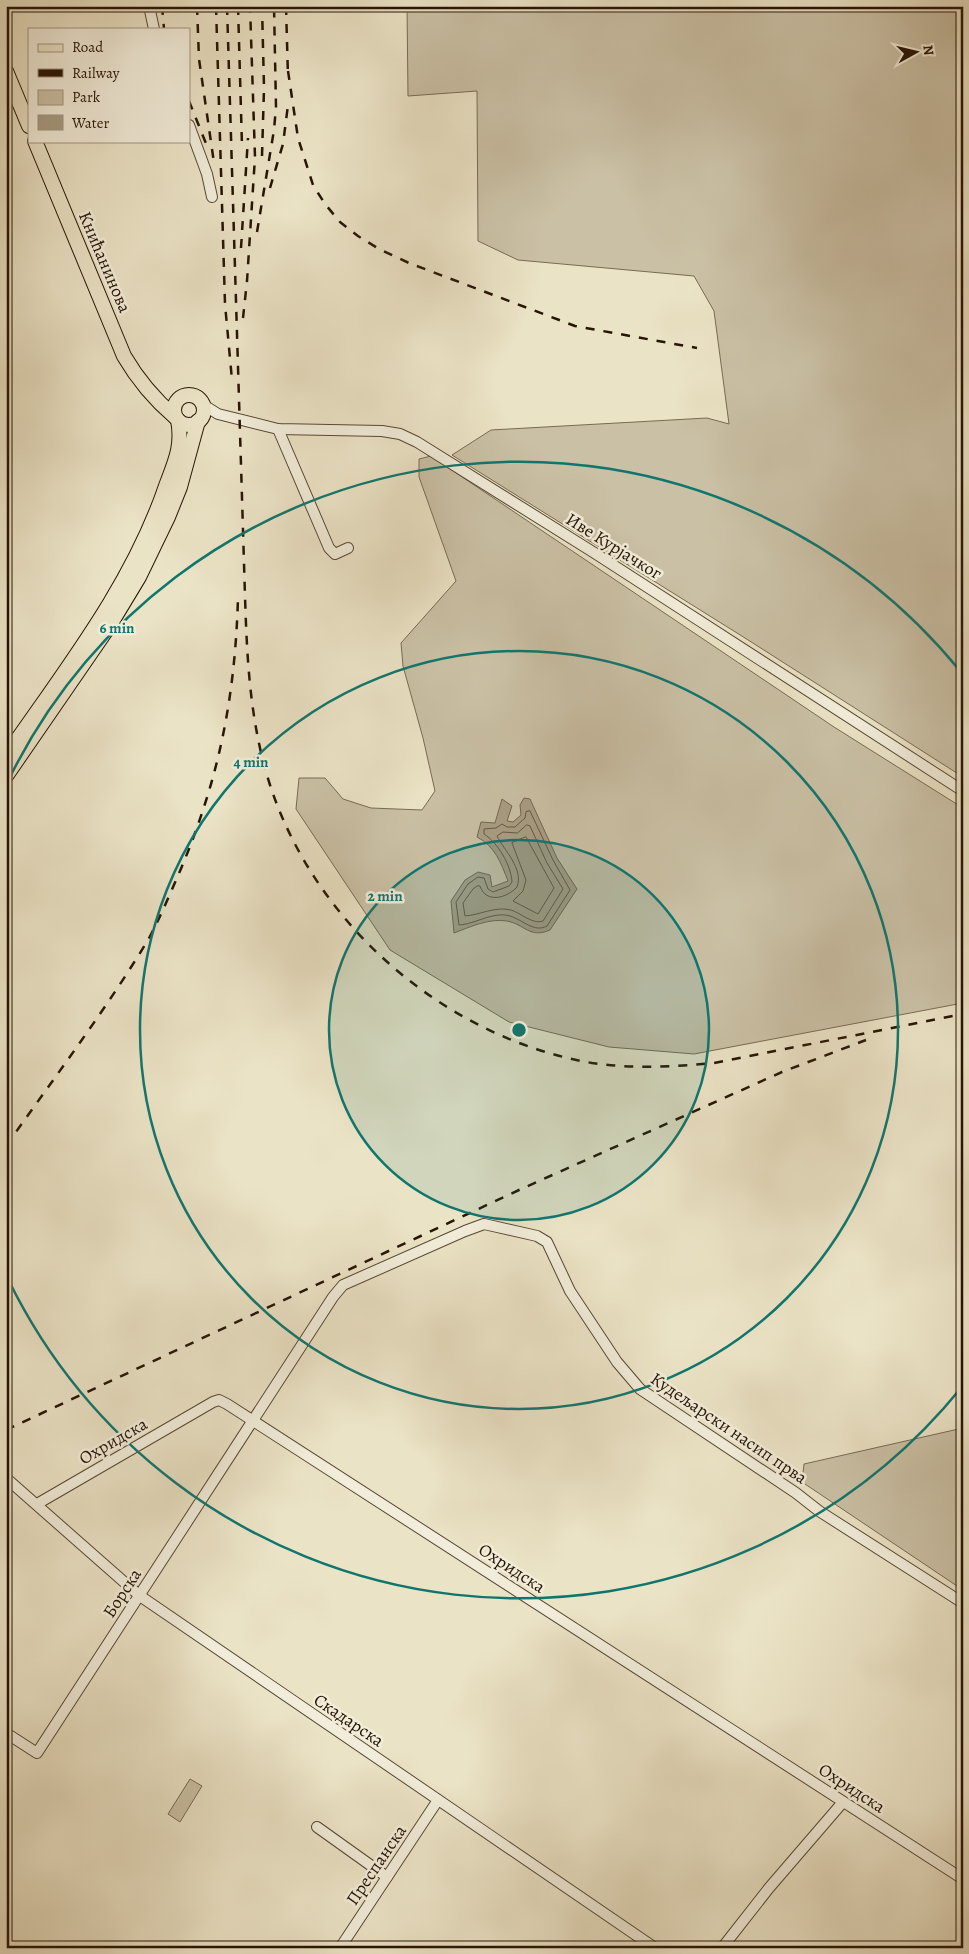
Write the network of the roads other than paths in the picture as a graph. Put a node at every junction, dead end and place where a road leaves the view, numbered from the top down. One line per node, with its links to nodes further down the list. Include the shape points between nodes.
1 (150, 6): 2 (street)
2 (154, 28)
3 (6, 71): 4 (main road)
4 (28, 124)
5 (190, 128): 7 (street)
6 (35, 142): 8 (main road, Книћанинова, via 124,356 136,378)
7 (212, 197)
8 (150, 392): 9 (main road); 12 (main road, Книћанинова)
9 (181, 398): 10 (main road, via 194,397); 12 (main road, via 174,408)
10 (202, 404): 11 (street); 13 (main road)
11 (218, 414): 13 (street); 14 (street, Иве Курјачког)
12 (176, 418): 13 (main road, via 188,425); 16 (main road, via 179,450 154,519 129,571 101,619)
13 (199, 421): 17 (main road, via 171,510 155,548 110,625)
14 (278, 429): 15 (street, via 328,548 336,554); 18 (street, Иве Курјачког, via 382,431 400,434 417,442 633,577)
15 (348, 548)
16 (6, 756)
17 (6, 776)
18 (963, 791)
19 (254, 1420): 21 (street, Охридска, via 219,1400 213,1402); 22 (street, Борска); 23 (street, Кудељарски насип прва, via 343,1285 484,1224 537,1236 547,1242 570,1291 617,1362 640,1389); 26 (street, Охридска)
20 (6, 1478): 21 (street, Скадарска)
21 (37, 1504): 22 (street, Скадарска)
22 (140, 1596): 24 (street, Борска, via 37,1753); 25 (street, Скадарска)
23 (963, 1604)
24 (6, 1733)
25 (438, 1800): 28 (street, Преспанска); 31 (street, Скадарска)
26 (843, 1802): 29 (street, Охридска); 32 (street)
27 (317, 1826): 28 (street)
28 (387, 1877): 30 (street, Преспанска)
29 (963, 1879)
30 (340, 1948)
31 (655, 1948)
32 (722, 1948)

